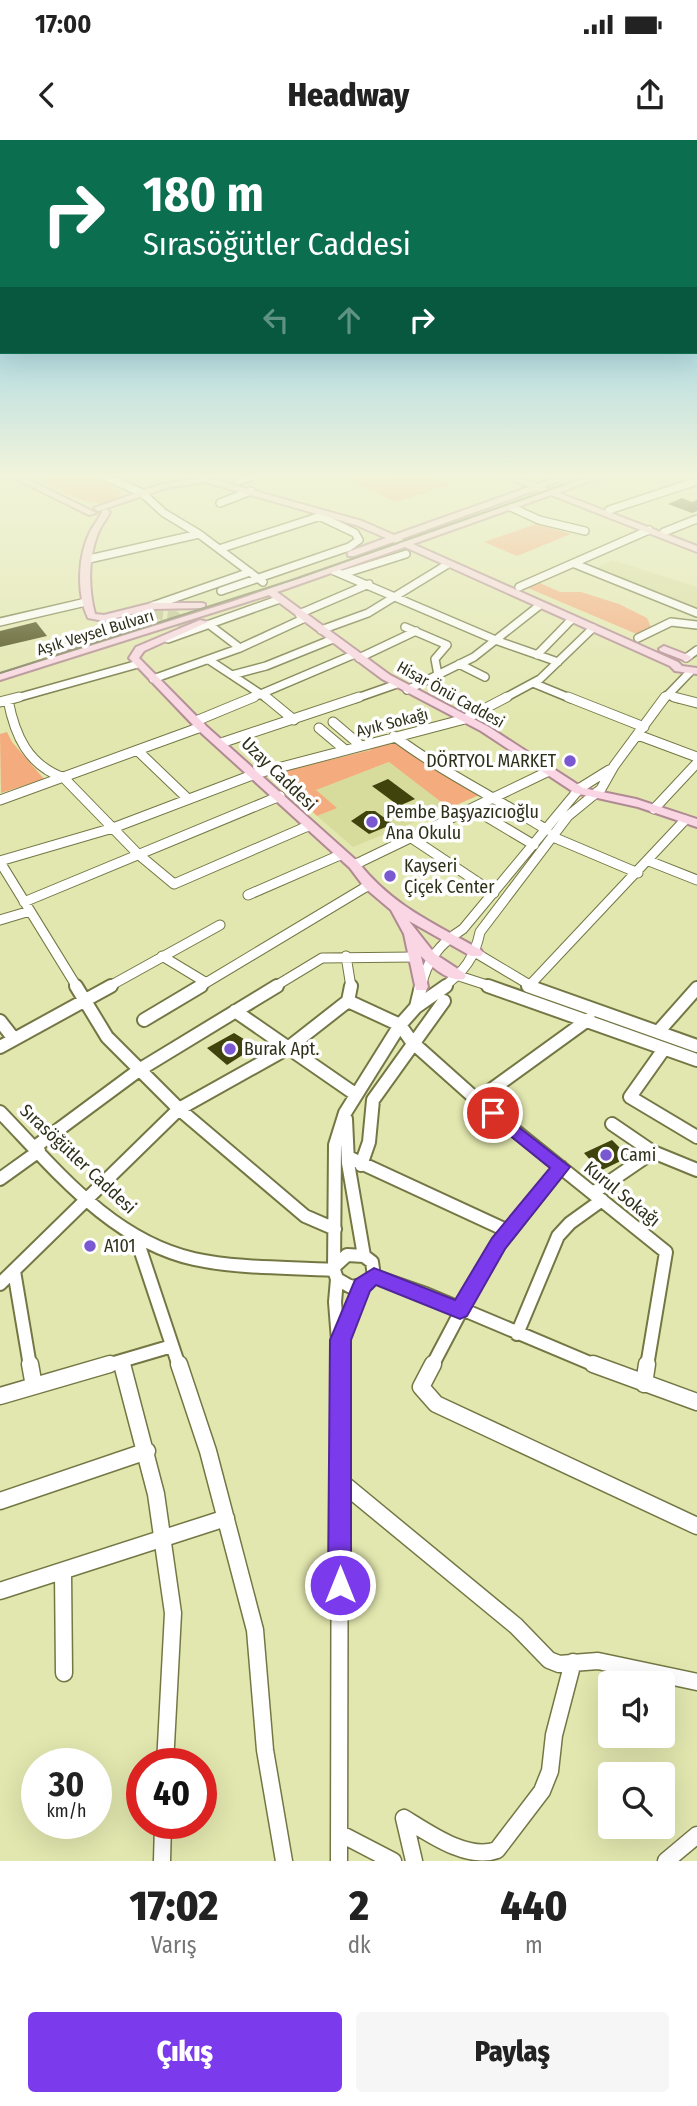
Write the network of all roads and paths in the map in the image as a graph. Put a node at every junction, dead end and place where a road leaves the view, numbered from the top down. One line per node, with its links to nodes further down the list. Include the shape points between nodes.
1 (96, 557): 10 (street)
2 (230, 557): 13 (street, Hisar Önü Caddesi)
3 (329, 557): 17 (street)
4 (356, 557): 17 (main road, Aşık Veysel Bulvarı)
5 (361, 557): 14 (main road, Aşık Veysel Bulvarı)
6 (373, 557): 14 (street)
7 (434, 557): 11 (main road)
8 (454, 557): 16 (main road)
9 (590, 557): 12 (street)
10 (89, 559): 20 (main road)
11 (448, 564): 19 (street); 22 (main road)
12 (575, 564): 16 (street); 24 (street)
13 (250, 572): 17 (street, Hisar Önü Caddesi); 25 (street)
14 (338, 572): 15 (street); 17 (main road, Aşık Veysel Bulvarı)
15 (369, 584): 19 (street); 26 (street)
16 (519, 587): 36 (main road)
17 (269, 589): 18 (street); 21 (main road, Aşık Veysel Bulvarı); 23 (main road, Aşık Veysel Bulvarı); 26 (main road, Hisar Önü Caddesi); 30 (street)
18 (221, 591)
19 (395, 595): 34 (street, via 368,612); 39 (street)
20 (86, 602): 25 (main road, via 91,616 99,618); 28 (street)
21 (234, 604): 37 (main road); 53 (main road, Aşık Veysel Bulvarı)
22 (540, 605): 27 (main road); 39 (street)
23 (202, 606): 25 (main road); 25 (main road, Aşık Veysel Bulvarı)
24 (697, 613)
25 (153, 614): 49 (main road, Aşık Veysel Bulvarı)
26 (302, 616): 34 (main road, Hisar Önü Caddesi); 40 (street)
27 (572, 619): 33 (main road); 42 (street)
28 (0, 622)
29 (697, 625): 36 (street, via 671,622)
30 (211, 626): 37 (street); 40 (street)
31 (405, 627): 35 (street)
32 (181, 628): 53 (main road, via 139,643)
33 (593, 628): 45 (street, Ayık Sokağı); 48 (main road)
34 (321, 630): 38 (main road, Hisar Önü Caddesi)
35 (416, 631): 43 (street); 52 (street, via 447,645 435,659)
36 (638, 638): 50 (main road)
37 (168, 639): 46 (main road, via 140,649 134,658)
38 (333, 639): 43 (main road, Hisar Önü Caddesi); 51 (street)
39 (494, 639): 42 (street); 47 (street)
40 (240, 648): 44 (street)
41 (697, 650): 50 (street)
42 (537, 655): 45 (street)
43 (357, 656): 57 (main road, Hisar Önü Caddesi); 59 (street)
44 (209, 660): 51 (street); 55 (street)
45 (558, 662): 56 (street, Ayık Sokağı)
46 (138, 664): 55 (main road, Uzay Caddesi); 60 (street)
47 (459, 664): 52 (street); 54 (street)
48 (676, 666): 50 (main road); 58 (street)
49 (0, 668)
50 (693, 668): 58 (street)
51 (232, 675): 59 (street)
52 (438, 675): 57 (street)
53 (0, 677)
54 (485, 677)
55 (153, 679): 65 (main road, Uzay Caddesi)
56 (533, 683): 62 (street, Ayık Sokağı); 67 (street)
57 (402, 687): 62 (main road, Hisar Önü Caddesi); 63 (street)
58 (669, 692): 61 (street); 67 (street)
59 (263, 694): 63 (street); 65 (street)
60 (4, 701): 78 (street, via 26,752 50,775)
61 (697, 703)
62 (464, 719): 68 (street, Ayık Sokağı); 76 (main road, Hisar Önü Caddesi)
63 (294, 720): 69 (street)
64 (333, 722): 70 (street)
65 (198, 724): 69 (main road, Uzay Caddesi); 72 (street)
66 (319, 729): 71 (street)
67 (641, 731): 73 (street); 75 (street)
68 (394, 736): 70 (street, Ayık Sokağı); 81 (street, via 428,761)
69 (221, 743): 77 (main road, Uzay Caddesi)
70 (360, 745): 71 (street, Ayık Sokağı)
71 (345, 749): 77 (street, Ayık Sokağı)
72 (138, 751): 78 (street); 82 (street)
73 (697, 757)
74 (697, 763): 85 (street)
75 (614, 766): 79 (street); 79 (street)
76 (550, 771): 79 (main road, Hisar Önü Caddesi); 81 (street)
77 (255, 774): 80 (main road, Uzay Caddesi); 82 (street, Ayık Sokağı)
78 (64, 778): 83 (street); 88 (street)
79 (589, 790): 85 (main road, Hisar Önü Caddesi); 89 (street)
80 (280, 796): 87 (main road, Uzay Caddesi); 92 (street)
81 (495, 797): 84 (street); 89 (street)
82 (188, 799): 88 (street, Ayık Sokağı)
83 (0, 800)
84 (472, 808): 90 (street); 91 (street)
85 (654, 809): 86 (main road, Hisar Önü Caddesi)
86 (691, 822): 95 (street)
87 (308, 826): 92 (street, via 174,884); 93 (main road, Uzay Caddesi)
88 (113, 828): 92 (street); 94 (street, Ayık Sokağı)
89 (550, 833): 91 (street); 97 (street); 107 (street, via 480,932)
90 (410, 838): 96 (street); 100 (street)
91 (534, 845): 100 (street)
92 (138, 854): 102 (street)
93 (341, 855): 96 (main road, Uzay Caddesi); 101 (street)
94 (0, 861): 102 (street)
95 (649, 861): 97 (street); 98 (street)
96 (354, 865): 99 (main road, Uzay Caddesi)
97 (638, 873): 113 (street)
98 (697, 880)
99 (369, 885): 103 (main road, Uzay Caddesi); 112 (street)
100 (494, 893): 106 (street, via 463,929)
101 (248, 895)
102 (27, 906): 104 (street); 116 (street)
103 (396, 908): 106 (main road, Uzay Caddesi); 110 (main road, Uzay Caddesi)
104 (0, 920)
105 (220, 925): 108 (street)
106 (448, 937): 107 (main road, Uzay Caddesi); 110 (street)
107 (476, 953): 111 (street); 113 (street)
108 (162, 956): 112 (street); 116 (street)
109 (346, 956): 110 (street); 117 (street, via 352,981); 120 (street, via 322,958)
110 (422, 957): 111 (main road); 114 (main road, Uzay Caddesi)
111 (459, 976): 119 (street); 121 (street)
112 (205, 982): 122 (street)
113 (529, 986): 125 (street)
114 (421, 987): 119 (street)
115 (697, 988): 125 (street)
116 (85, 1000): 126 (street); 133 (street, via 107,1037)
117 (348, 1001): 124 (street); 130 (street)
118 (444, 1001): 127 (street)
119 (416, 1006): 124 (street)
120 (235, 1011): 130 (street); 133 (street)
121 (589, 1019): 131 (street); 135 (street)
122 (144, 1020)
123 (0, 1021): 126 (street)
124 (400, 1025): 127 (street, Kurul Sokağı); 134 (street)
125 (658, 1032): 128 (street)
126 (14, 1039): 129 (street)
127 (412, 1042): 135 (street, Kurul Sokağı); 144 (street, via 373,1100 369,1142)
128 (697, 1046)
129 (0, 1047)
130 (288, 1048): 134 (street); 136 (street)
131 (664, 1049): 132 (street); 140 (street, via 630,1097)
132 (697, 1060)
133 (139, 1070): 136 (street); 141 (street)
134 (355, 1094): 138 (street)
135 (477, 1100): 145 (street, Kurul Sokağı)
136 (179, 1109): 149 (street); 150 (street, via 305,1216)
137 (0, 1112): 141 (street, Sırasöğütler Caddesi)
138 (345, 1113): 143 (street); 150 (street, via 335,1145)
139 (612, 1124): 142 (street)
140 (697, 1137)
141 (37, 1149): 147 (street); 149 (street, Sırasöğütler Caddesi)
142 (653, 1152): 146 (street); 148 (street)
143 (348, 1157): 144 (street); 153 (street)
144 (361, 1164): 151 (street)
145 (561, 1167): 148 (street, Kurul Sokağı); 151 (street)
146 (697, 1170)
147 (0, 1179)
148 (597, 1196): 160 (street, via 558,1236); 164 (street, Kurul Sokağı, via 666,1252)
149 (89, 1200): 152 (street, Sırasöğütler Caddesi); 154 (street)
150 (335, 1230): 155 (street)
151 (508, 1231): 159 (street)
152 (136, 1237): 155 (street, Sırasöğütler Caddesi, via 195,1259); 162 (street)
153 (364, 1256): 155 (street, via 347,1255); 156 (street, via 372,1262)
154 (14, 1271): 157 (street); 165 (street)
155 (336, 1271): 158 (street, via 345,1285); 161 (street)
156 (374, 1276): 158 (street); 159 (street)
157 (0, 1284)
158 (362, 1286): 161 (street)
159 (460, 1310): 160 (street); 172 (street, via 421,1387 431,1400)
160 (517, 1334): 164 (street)
161 (341, 1340): 169 (street)
162 (172, 1346): 163 (street); 171 (street)
163 (121, 1361): 165 (street); 168 (street)
164 (644, 1384): 167 (street)
165 (34, 1386): 166 (street)
166 (0, 1396)
167 (697, 1402)
168 (146, 1451): 170 (street); 173 (street)
169 (340, 1481): 176 (street, via 516,1626 549,1660); 180 (street)
170 (0, 1501)
171 (226, 1518): 173 (street); 184 (street, via 255,1630 262,1726)
172 (697, 1526)
173 (163, 1538): 174 (street); 179 (street, via 173,1613)
174 (63, 1573): 175 (street); 177 (street)
175 (0, 1591)
176 (573, 1662): 178 (street, via 598,1661); 187 (street, via 542,1791 497,1850 487,1857 468,1857 404,1818)
177 (64, 1673)
178 (697, 1682)
179 (166, 1748)
180 (339, 1833): 185 (street); 186 (street)
181 (697, 1835): 188 (street)
182 (163, 1839): 183 (street)
183 (162, 1861)
184 (284, 1861)
185 (339, 1861)
186 (393, 1861)
187 (414, 1861)
188 (666, 1861)

